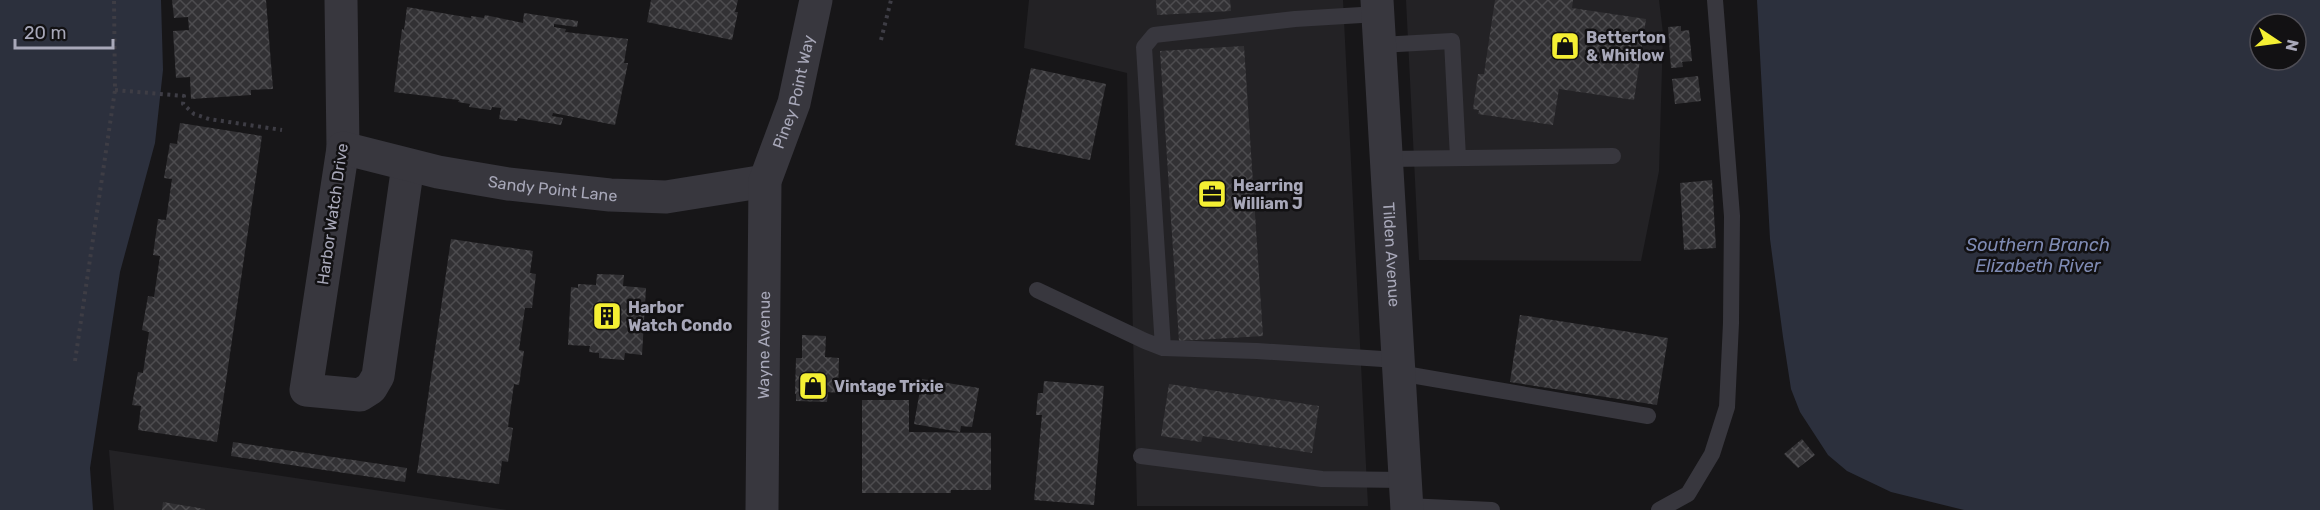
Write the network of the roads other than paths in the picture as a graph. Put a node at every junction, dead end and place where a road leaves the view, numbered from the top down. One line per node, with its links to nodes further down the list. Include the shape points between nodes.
1 (341, 0): 5 (street, Harbor Watch Drive)
2 (816, 0): 10 (street, Piney Point Way, via 794,103)
3 (1715, 0): 19 (lane, via 1732,216 1727,407 1712,454 1688,494)
4 (1378, 20): 7 (lane, via 1452,41); 8 (street, Tilden Avenue); 12 (lane, via 1295,19 1154,35 1144,47)
5 (343, 148): 9 (street, Sandy Point Lane); 9 (street, Harbor Watch Drive, via 306,390 360,395 371,388 378,376)
6 (1613, 156): 7 (lane)
7 (1458, 158): 8 (lane)
8 (1387, 159): 13 (street, Tilden Avenue)
9 (408, 165): 10 (street, Sandy Point Lane, via 508,184 610,195 666,197)
10 (765, 181): 17 (street, Wayne Avenue)
11 (1037, 290): 12 (lane)
12 (1163, 348): 13 (lane, via 1257,351)
13 (1399, 367): 14 (lane); 16 (street, Tilden Avenue)
14 (1648, 416)
15 (1141, 456): 16 (lane, via 1322,479)
16 (1406, 499): 18 (lane)
17 (762, 510)
18 (1492, 510)
19 (1659, 510)

